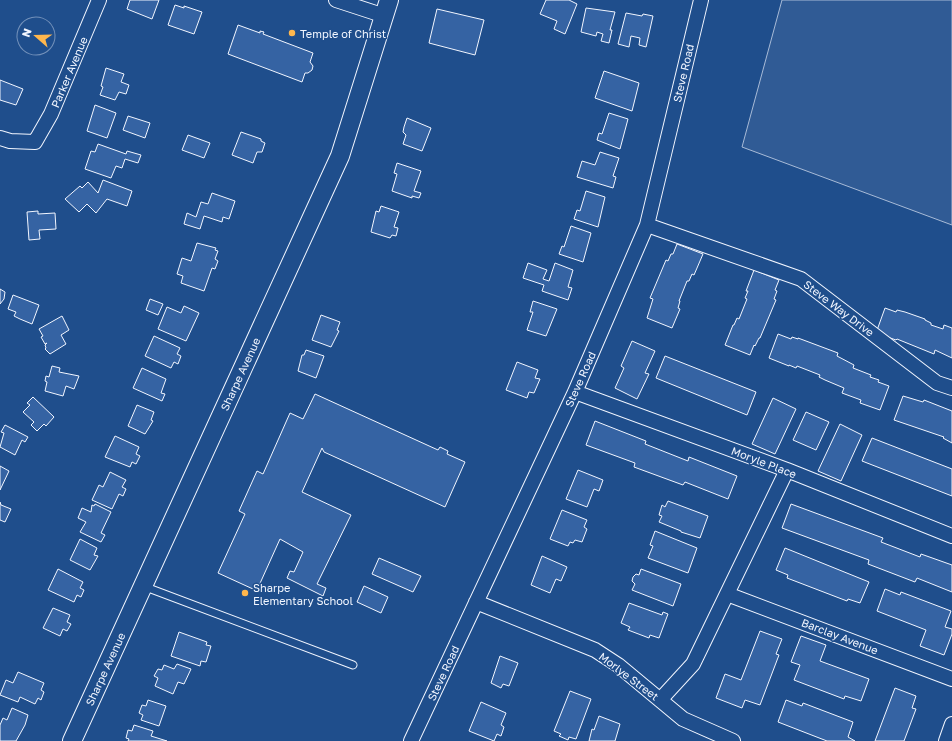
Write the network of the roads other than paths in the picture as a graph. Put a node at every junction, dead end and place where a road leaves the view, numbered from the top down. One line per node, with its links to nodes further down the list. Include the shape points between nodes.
1 (99, 0): 5 (street, Parker Avenue, via 51,114 35,142)
2 (336, 0): 4 (street)
3 (699, 1): 6 (street, Steve Road)
4 (387, 8): 11 (street, Sharpe Avenue, via 340,156)
5 (0, 138)
6 (647, 225): 7 (street, Steve Way Drive, via 801,279 937,383); 8 (street, Steve Road)
7 (952, 388)
8 (575, 392): 9 (street, Moryle Place); 13 (street, Steve Road)
9 (787, 470): 10 (street, Moryle Place); 12 (street)
10 (952, 536)
11 (143, 586): 14 (lane); 18 (street, Sharpe Avenue)
12 (728, 594): 15 (street, Barclay Avenue); 16 (street, via 693,664)
13 (476, 602): 16 (street, Morlye Street, via 595,650 618,665); 19 (street, Steve Road)
14 (353, 665)
15 (952, 679)
16 (660, 700): 20 (street, Morlye Street, via 683,720)
17 (952, 724): 21 (street)
18 (72, 741)
19 (411, 741)
20 (733, 741)
21 (946, 741)

